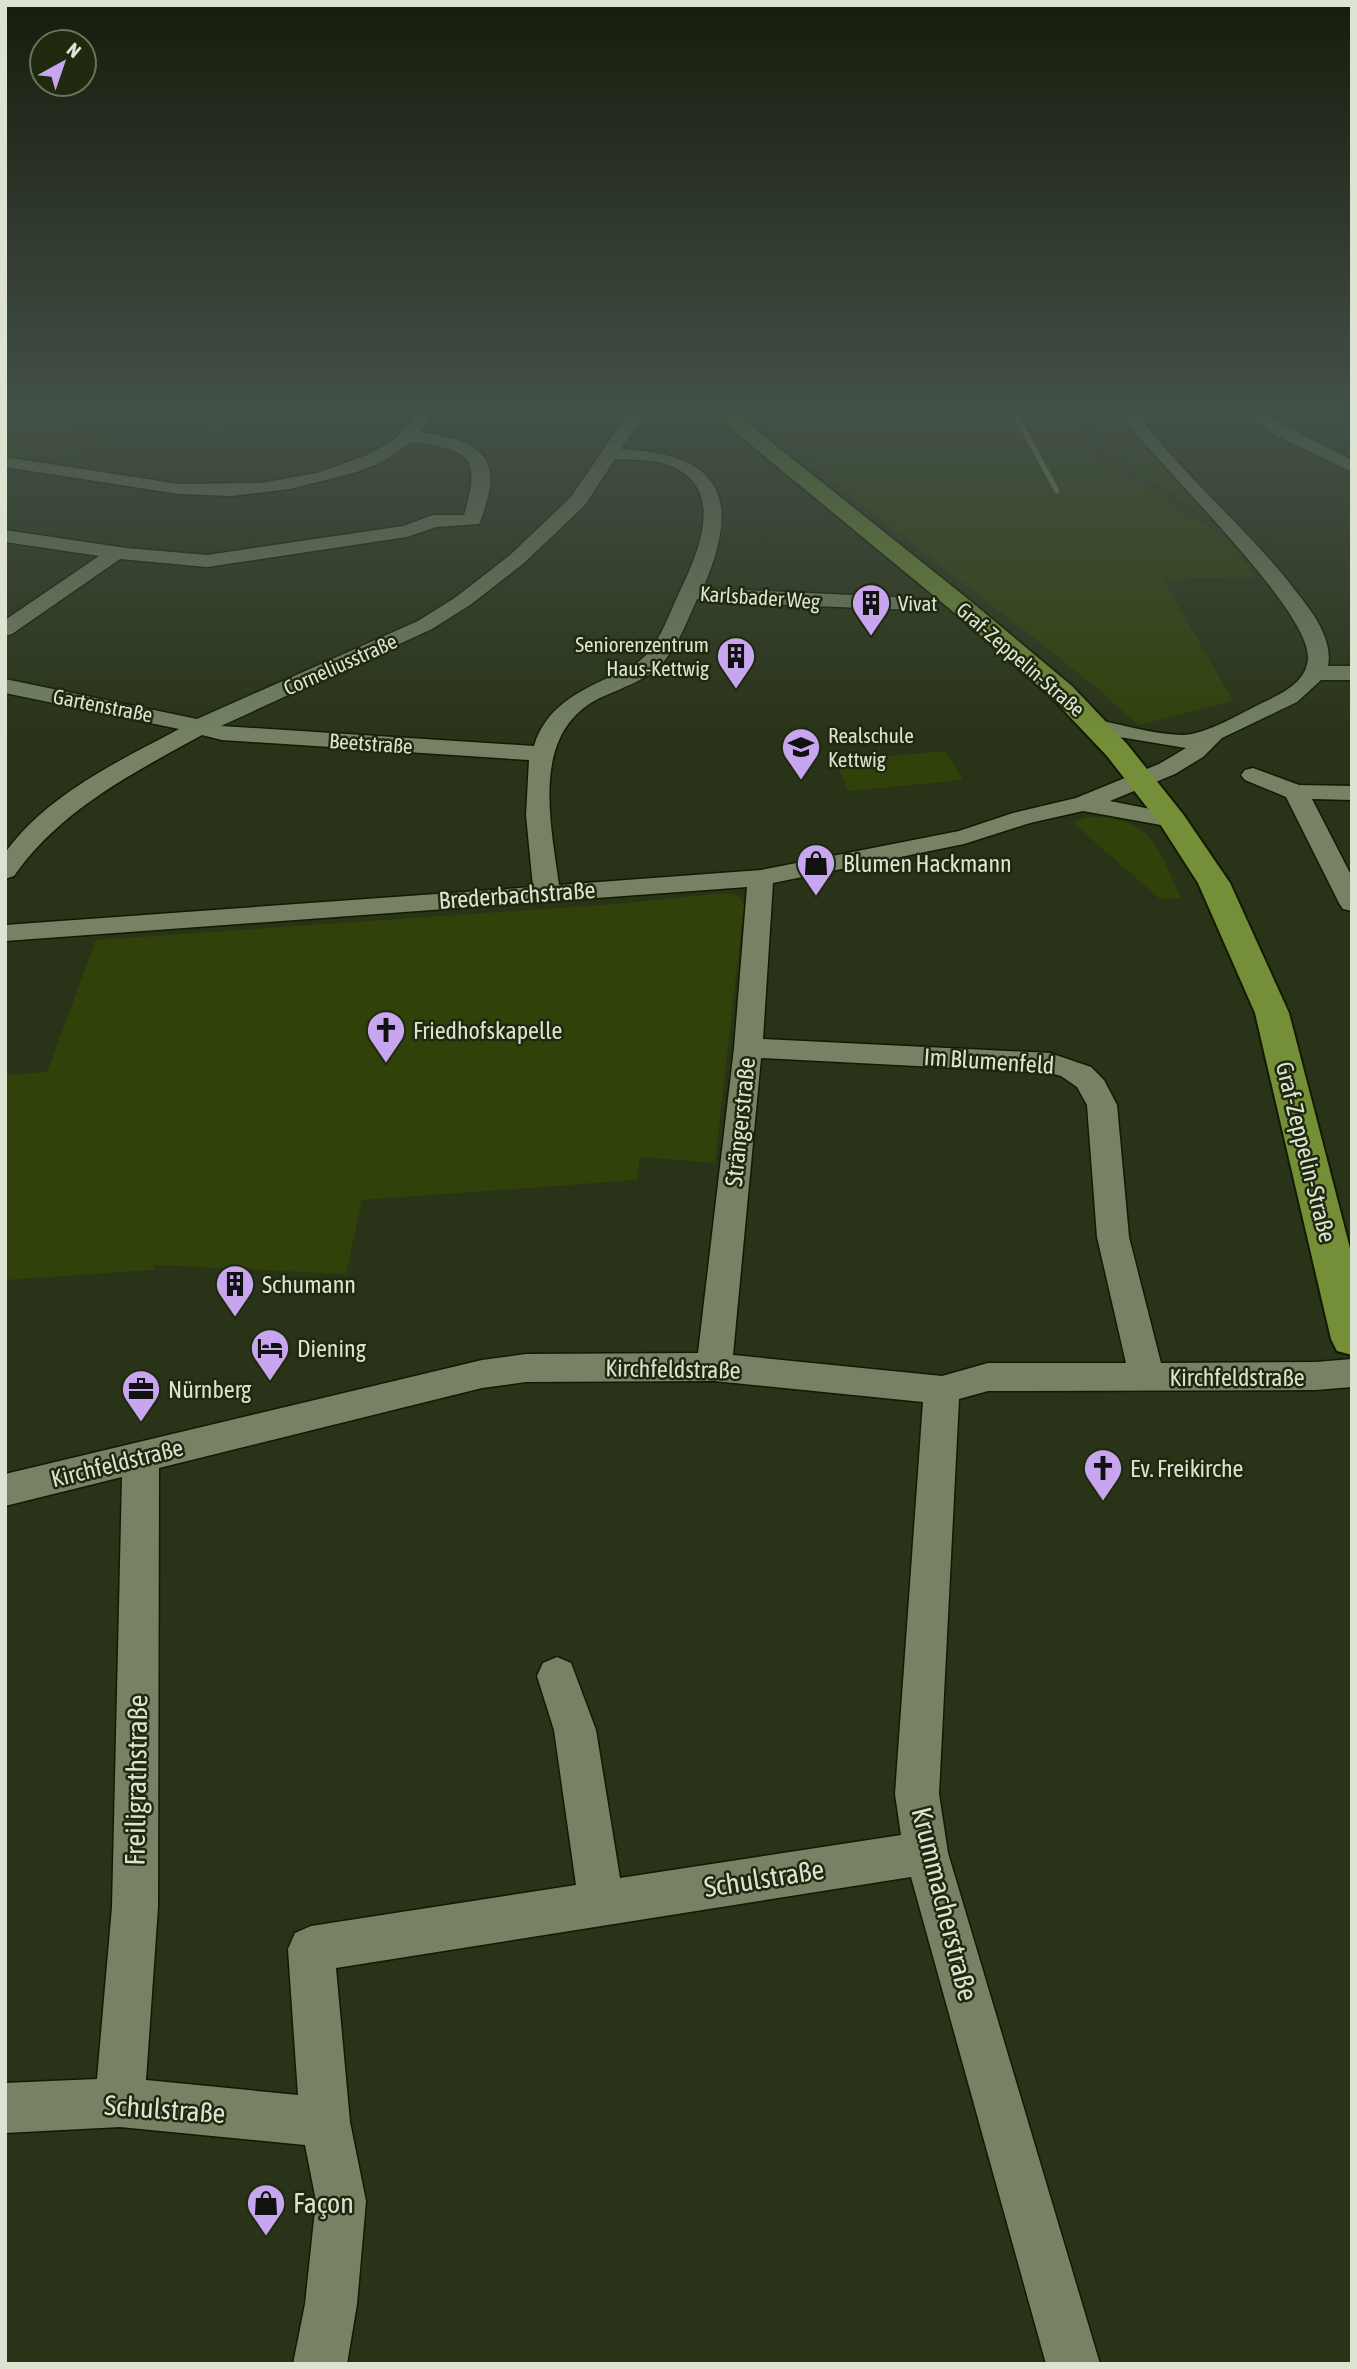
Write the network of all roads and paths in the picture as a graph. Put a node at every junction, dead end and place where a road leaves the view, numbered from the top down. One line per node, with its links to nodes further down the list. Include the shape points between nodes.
1 (429, 523): 7 (street, via 407,531 218,561)
2 (557, 523): 15 (street, Corneliusstraße, via 463,601 425,625)
3 (714, 523): 8 (street, via 709,548)
4 (858, 523): 16 (main road, Graf-Zeppelin-Straße, via 1062,692)
5 (1226, 523): 12 (street, via 1292,599 1312,630)
6 (5, 536): 7 (street)
7 (117, 552): 10 (street)
8 (689, 592): 9 (street, Karlsbader Weg); 19 (street, via 657,657 629,677 579,700 555,726)
9 (915, 604)
10 (5, 630)
11 (1352, 661): 12 (street)
12 (1317, 664): 13 (street); 17 (street, via 1308,683 1294,695)
13 (1352, 673)
14 (5, 686): 15 (street, Gartenstraße)
15 (200, 727): 19 (street, Beetstraße, via 222,733); 27 (street, Corneliusstraße, via 77,799 46,823)
16 (1097, 727): 18 (street); 20 (main road, Graf-Zeppelin-Straße)
17 (1212, 736): 18 (street); 20 (street, via 1195,752)
18 (1181, 742): 20 (street)
19 (542, 754): 29 (street, via 536,778)
20 (1136, 773): 24 (street, Brederbachstraße); 25 (street, Brederbachstraße, via 1054,798); 26 (main road, Graf-Zeppelin-Straße)
21 (1253, 775): 22 (street)
22 (1296, 792): 23 (street); 30 (street)
23 (1352, 793)
24 (1084, 803): 25 (street, Brederbachstraße); 26 (street)
25 (1022, 818): 28 (street, Brederbachstraße, via 964,837)
26 (1172, 820): 33 (main road, Graf-Zeppelin-Straße, via 1214,883 1272,1013)
27 (5, 871)
28 (761, 877): 29 (street, Brederbachstraße); 32 (street, Strängerstraße)
29 (547, 893): 31 (street, Brederbachstraße)
30 (1352, 902)
31 (5, 933)
32 (748, 1048): 34 (street, Strängerstraße); 36 (street, Im Blumenfeld, via 1051,1063 1092,1083 1104,1116 1113,1237)
33 (1352, 1339)
34 (713, 1367): 37 (street, Kirchfeldstraße); 38 (street, Kirchfeldstraße, via 526,1368 482,1374)
35 (1352, 1373): 36 (street, Kirchfeldstraße)
36 (1147, 1377): 37 (street, Kirchfeldstraße, via 988,1377)
37 (942, 1390): 41 (street, Krummacherstraße, via 917,1794)
38 (141, 1457): 39 (street, Kirchfeldstraße); 43 (street, Freiligrathstraße, via 135,1908)
39 (5, 1490)
40 (557, 1676): 42 (street, via 575,1730)
41 (926, 1853): 42 (street, Schulstraße); 47 (street, Krummacherstraße)
42 (601, 1904): 45 (street, Schulstraße, via 311,1949)
43 (121, 2102): 44 (street, Schulstraße); 45 (street, Schulstraße)
44 (5, 2108)
45 (325, 2122): 46 (street, via 341,2201)
46 (320, 2364)
47 (1073, 2364)

